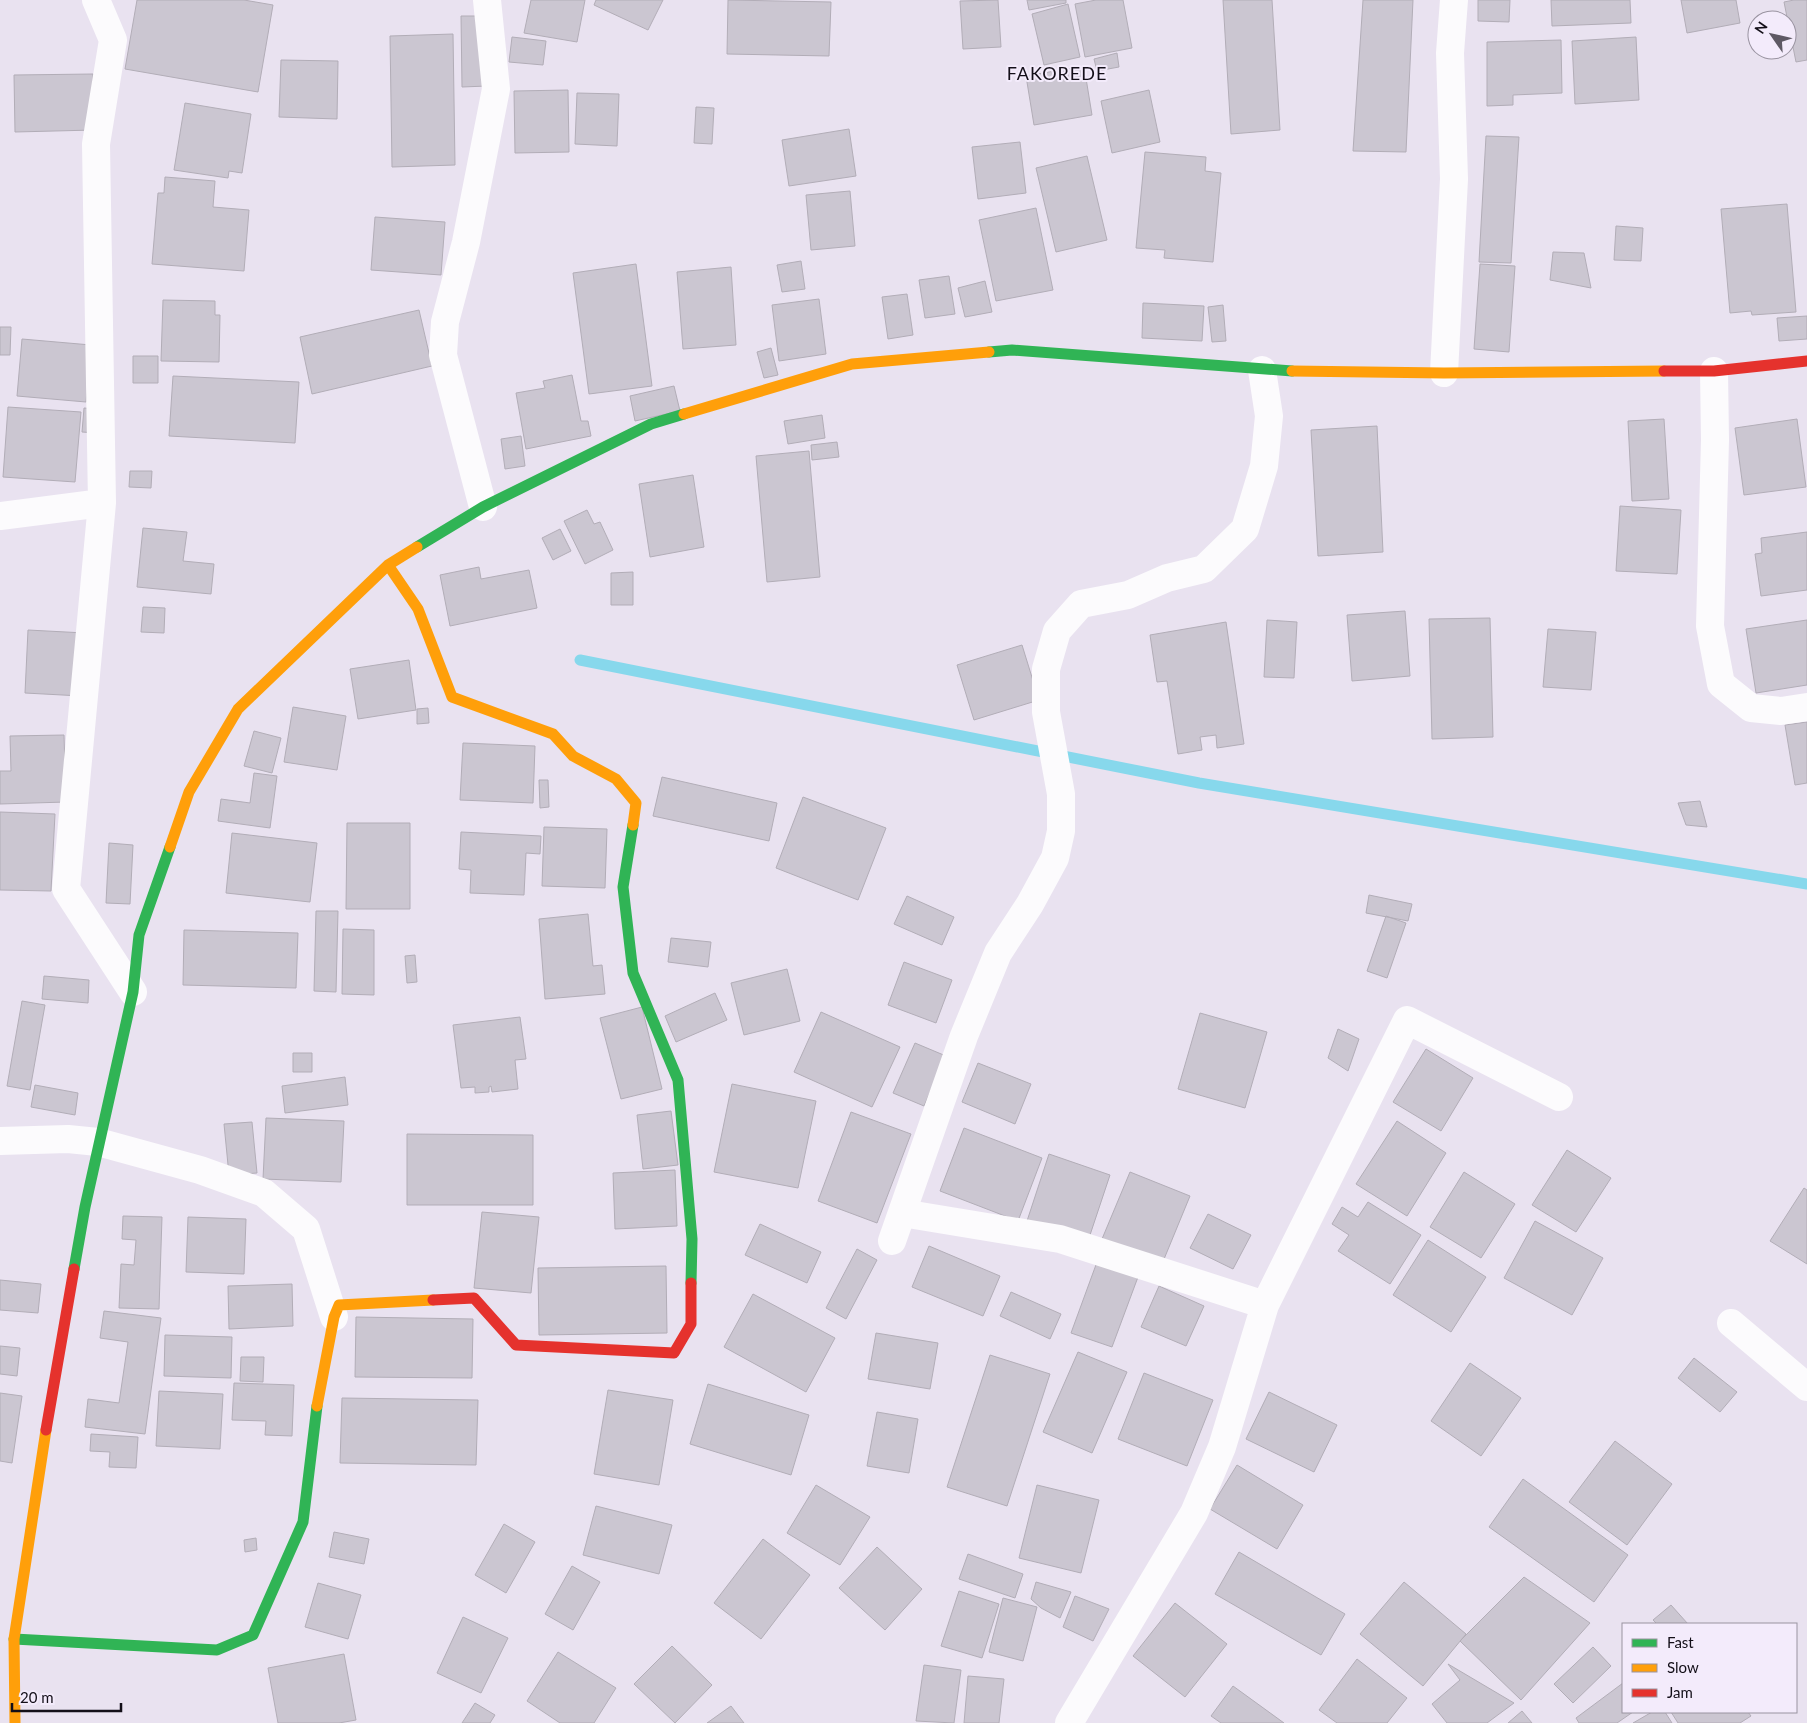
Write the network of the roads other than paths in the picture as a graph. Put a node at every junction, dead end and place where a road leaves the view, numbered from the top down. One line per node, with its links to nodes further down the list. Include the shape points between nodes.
1 (96, 0): 8 (street, via 114,40 96,144)
2 (487, 0): 9 (street, via 496,89 466,242 445,322 443,355)
3 (1454, 0): 7 (street, via 1450,53 1454,179)
4 (1807, 361): 6 (street)
5 (1262, 370): 7 (street); 9 (street, via 1012,350 852,364 651,424); 17 (street, via 1269,416 1264,466 1245,529 1204,569 1167,578 1128,595 1081,604 1057,631 1046,668 1046,712 1061,794 1061,832 1055,858 998,953 964,1036)
6 (1714, 371): 7 (street); 12 (street, via 1710,626 1721,684 1751,708 1781,711)
7 (1444, 373)
8 (102, 503): 10 (street); 13 (street, via 66,889)
9 (483, 507): 11 (street)
10 (0, 516)
11 (388, 565): 13 (street, via 245,702 228,726 189,792 139,935); 20 (street, via 418,609 452,698 553,734 573,756 616,779 636,803 622,887 633,973 678,1080 692,1239 691,1324 674,1353 516,1345 474,1298 339,1305)
12 (1807, 707)
13 (133, 992): 16 (street)
14 (1559, 1097): 19 (street, via 1408,1020)
15 (0, 1141): 16 (street, via 68,1139)
16 (98, 1142): 20 (street, via 200,1170 264,1193 306,1229); 23 (street, via 51,1395)
17 (902, 1213): 18 (street); 19 (street, via 1060,1239)
18 (892, 1241)
19 (1265, 1305): 25 (street, via 1222,1447 1194,1513)
20 (334, 1317): 23 (street, via 313,1427 303,1522 253,1635 217,1650)
21 (1731, 1323): 22 (street)
22 (1807, 1388)
23 (14, 1639): 24 (street)
24 (15, 1723)
25 (1070, 1723)

